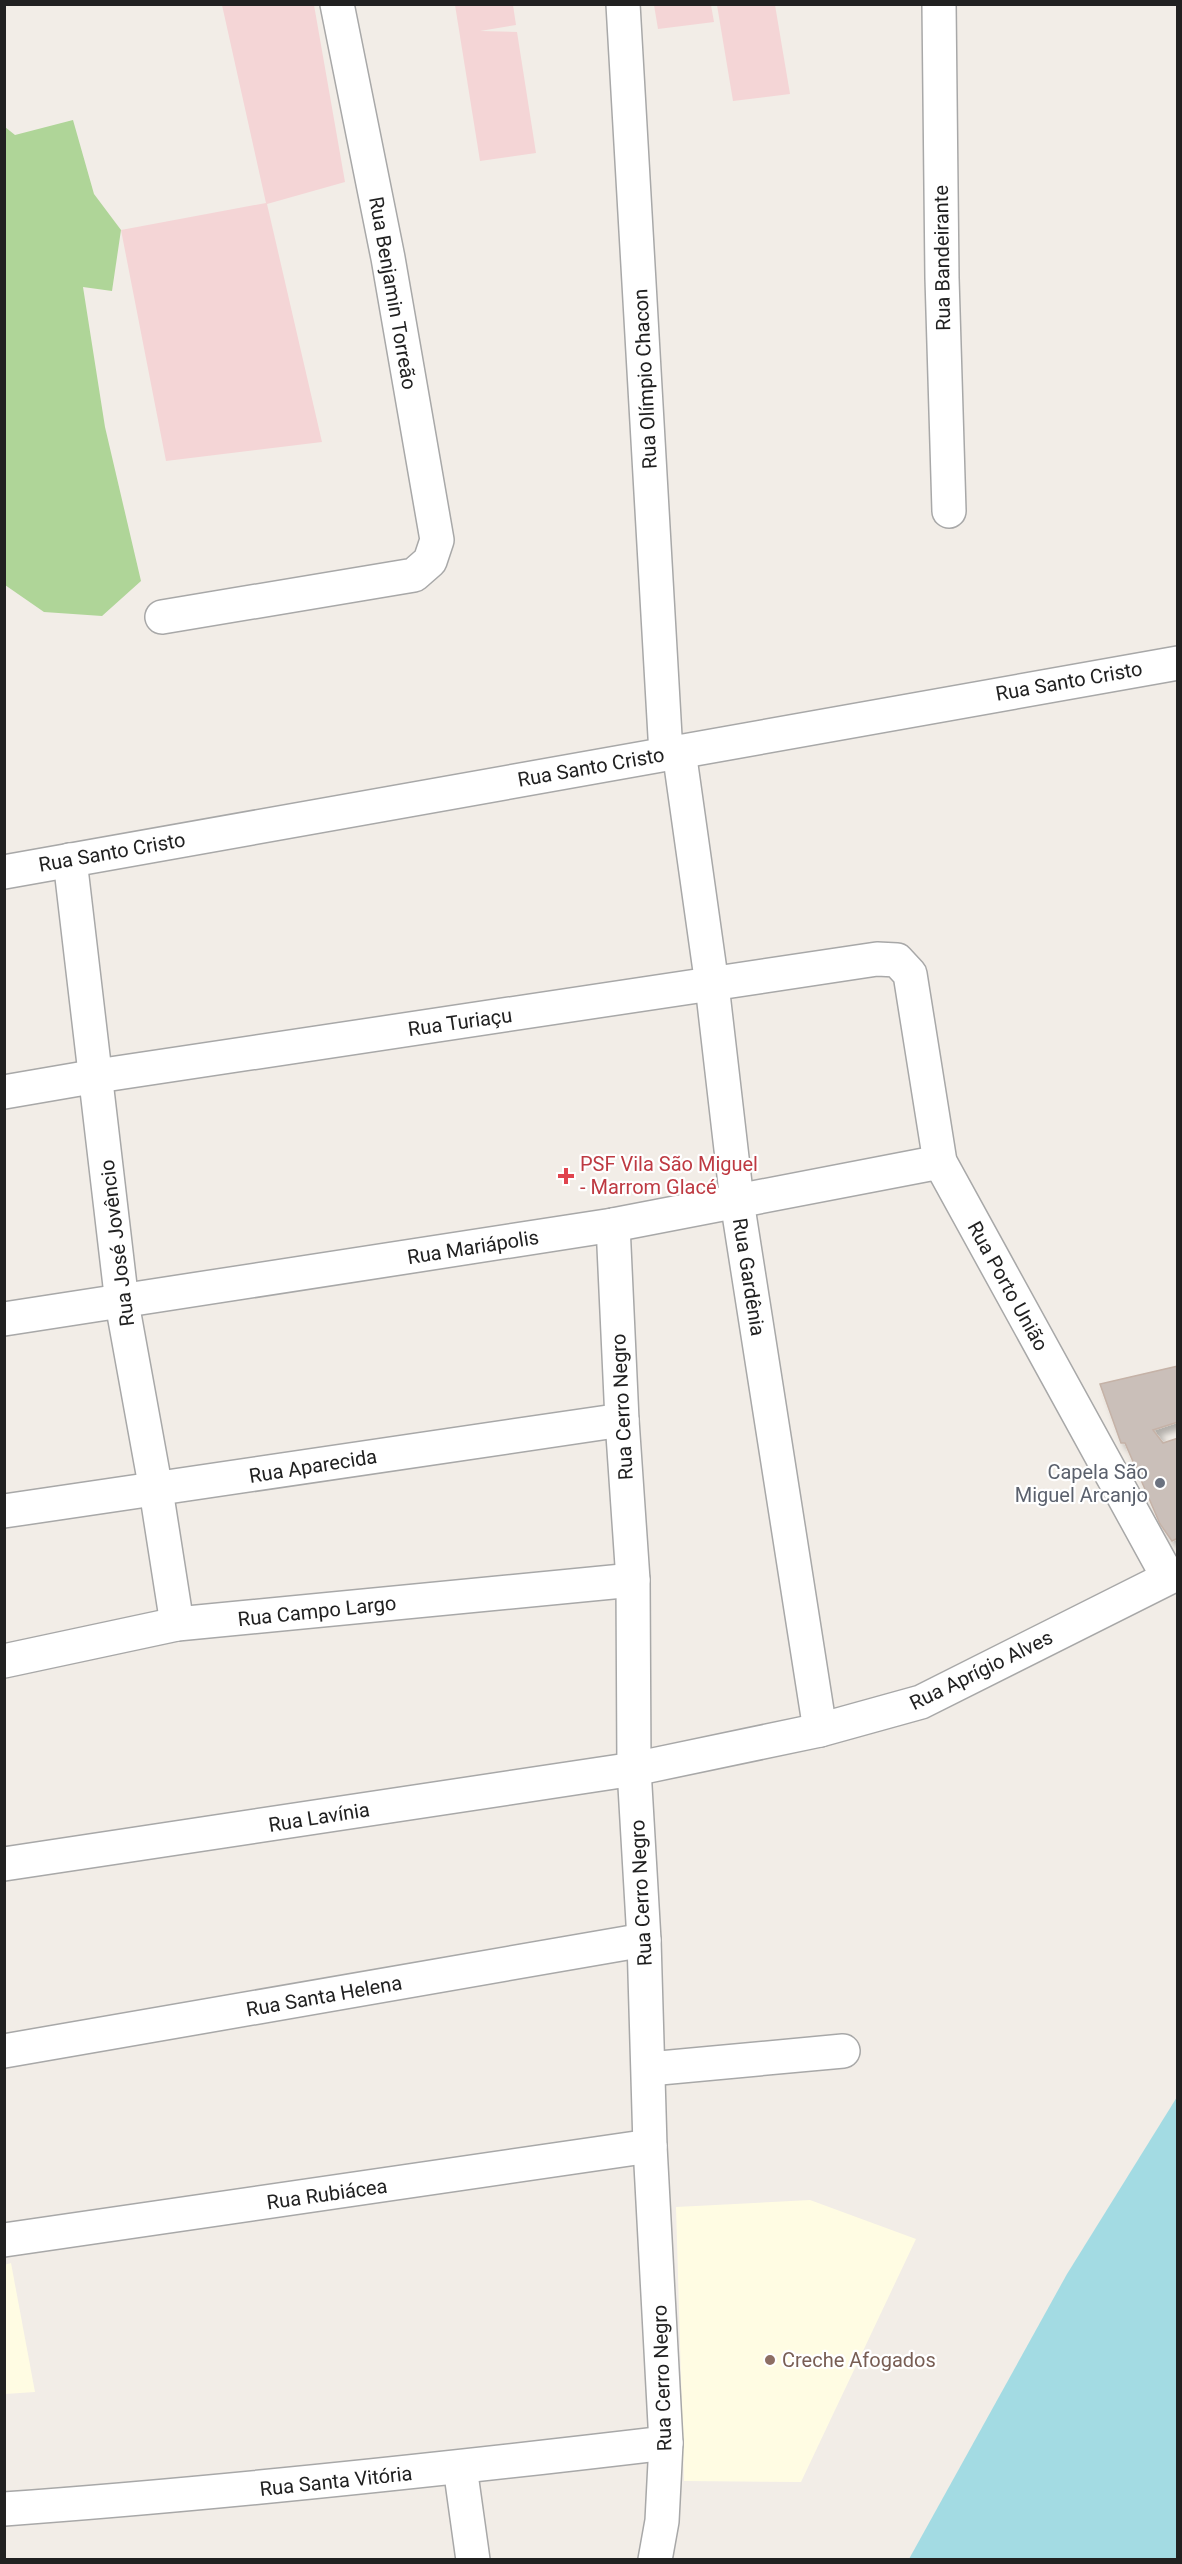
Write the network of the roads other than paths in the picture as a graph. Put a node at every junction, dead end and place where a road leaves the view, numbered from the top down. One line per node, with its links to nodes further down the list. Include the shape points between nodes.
1 (337, 4): 5 (street, Rua Benjamin Torreão, via 388,258 437,540 430,561 414,575)
2 (623, 4): 7 (street, Rua Olímpio Chacon)
3 (939, 4): 4 (street, Rua Bandeirante)
4 (949, 511)
5 (162, 618)
6 (1178, 663): 7 (street, Rua Santo Cristo)
7 (672, 752): 8 (street, Rua Santo Cristo); 11 (street, Rua Gardênia)
8 (70, 860): 9 (street, Rua Santo Cristo); 12 (street, Rua José Jovêncio)
9 (4, 872)
10 (910, 974): 11 (street, Rua Turiaçu, via 897,960 877,959); 14 (street, Rua Porto União)
11 (712, 985): 12 (street, Rua Turiaçu); 15 (street, Rua Gardênia)
12 (97, 1076): 13 (street, Rua Turiaçu); 17 (street, Rua José Jovêncio)
13 (4, 1092)
14 (940, 1162): 15 (street, Rua Mariápolis); 22 (street, Rua Porto União)
15 (736, 1201): 16 (street, Rua Mariápolis); 26 (street, Rua Gardênia)
16 (613, 1225): 17 (street, Rua Mariápolis); 19 (street, Rua Cerro Negro)
17 (122, 1302): 18 (street, Rua Mariápolis); 20 (street, Rua José Jovêncio)
18 (4, 1319)
19 (622, 1420): 20 (street, Rua Aparecida); 23 (street, Rua Cerro Negro)
20 (156, 1490): 21 (street, Rua Aparecida); 24 (street, Rua José Jovêncio)
21 (4, 1511)
22 (1173, 1575): 26 (street, Rua Aprígio Alves, via 921,1702)
23 (633, 1580): 24 (street, Rua Campo Largo); 27 (street, Rua Cerro Negro)
24 (177, 1624): 25 (street, Rua Campo Largo)
25 (4, 1661)
26 (820, 1730): 27 (street, Rua Aprígio Alves)
27 (634, 1769): 28 (street, Rua Lavínia); 29 (street, Rua Cerro Negro)
28 (4, 1864)
29 (644, 1940): 30 (street, Rua Santa Helena); 32 (street, Rua Cerro Negro)
30 (4, 2051)
31 (843, 2051): 32 (street)
32 (649, 2069): 33 (street, Rua Cerro Negro)
33 (650, 2146): 34 (street, Rua Rubiácea); 35 (street, Rua Cerro Negro)
34 (4, 2240)
35 (666, 2443): 36 (street, Rua Santa Vitória); 39 (street, Rua Cerro Negro, via 662,2521)
36 (460, 2467): 37 (street, Rua Santa Vitória, via 182,2496); 38 (street)
37 (4, 2509)
38 (473, 2559)
39 (655, 2559)

